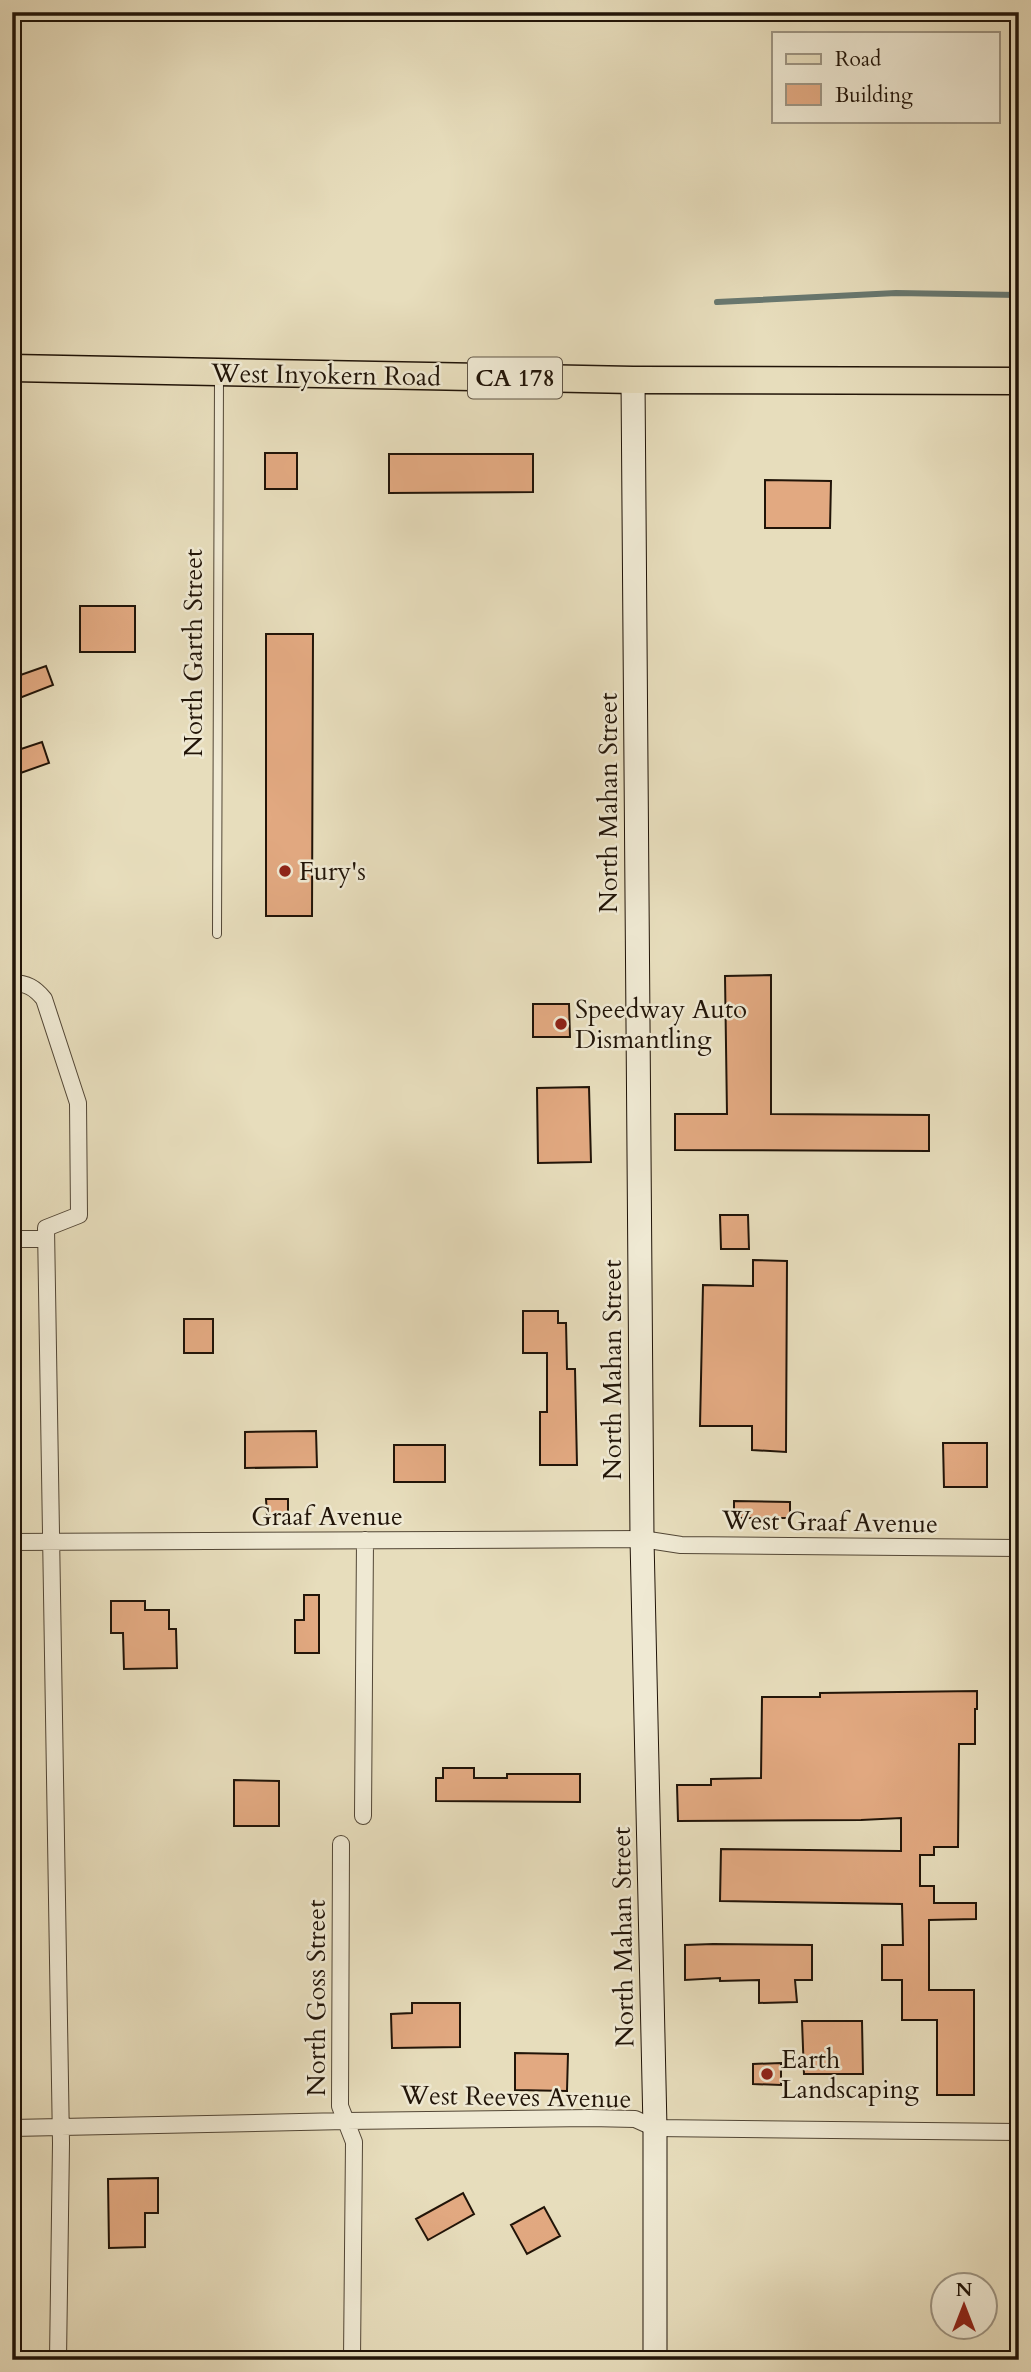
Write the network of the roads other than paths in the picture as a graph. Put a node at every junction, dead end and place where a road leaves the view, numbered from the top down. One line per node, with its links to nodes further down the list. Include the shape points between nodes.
1 (12, 368): 2 (main road, West Inyokern Road / CA 178)
2 (219, 373): 3 (main road, West Inyokern Road / CA 178); 5 (lane, North Garth Street)
3 (632, 380): 4 (main road, West Inyokern Road / CA 178); 9 (street, North Mahan Street)
4 (1019, 381)
5 (217, 934)
6 (12, 983): 8 (street, via 35,988 44,999 78,1103 79,1215 46,1228)
7 (12, 1239): 8 (street)
8 (46, 1239): 12 (street)
9 (642, 1539): 10 (street, Graaf Avenue); 13 (street, West Graaf Avenue, via 681,1545); 19 (street, North Mahan Street)
10 (365, 1540): 12 (street, Graaf Avenue); 14 (street)
11 (12, 1542): 12 (street, Graaf Avenue)
12 (53, 1543): 18 (street)
13 (1019, 1548)
14 (363, 1816)
15 (341, 1844): 16 (street, North Goss Street, via 340,2106)
16 (346, 2120): 18 (street, West Reeves Avenue); 19 (street, West Reeves Avenue, via 635,2119); 22 (street, North Goss Street, via 354,2142)
17 (12, 2128): 18 (street, West Reeves Avenue)
18 (61, 2128): 21 (street)
19 (655, 2128): 20 (street, West Reeves Avenue); 23 (street, North Mahan Street)
20 (1019, 2132)
21 (58, 2360)
22 (352, 2360)
23 (655, 2360)

